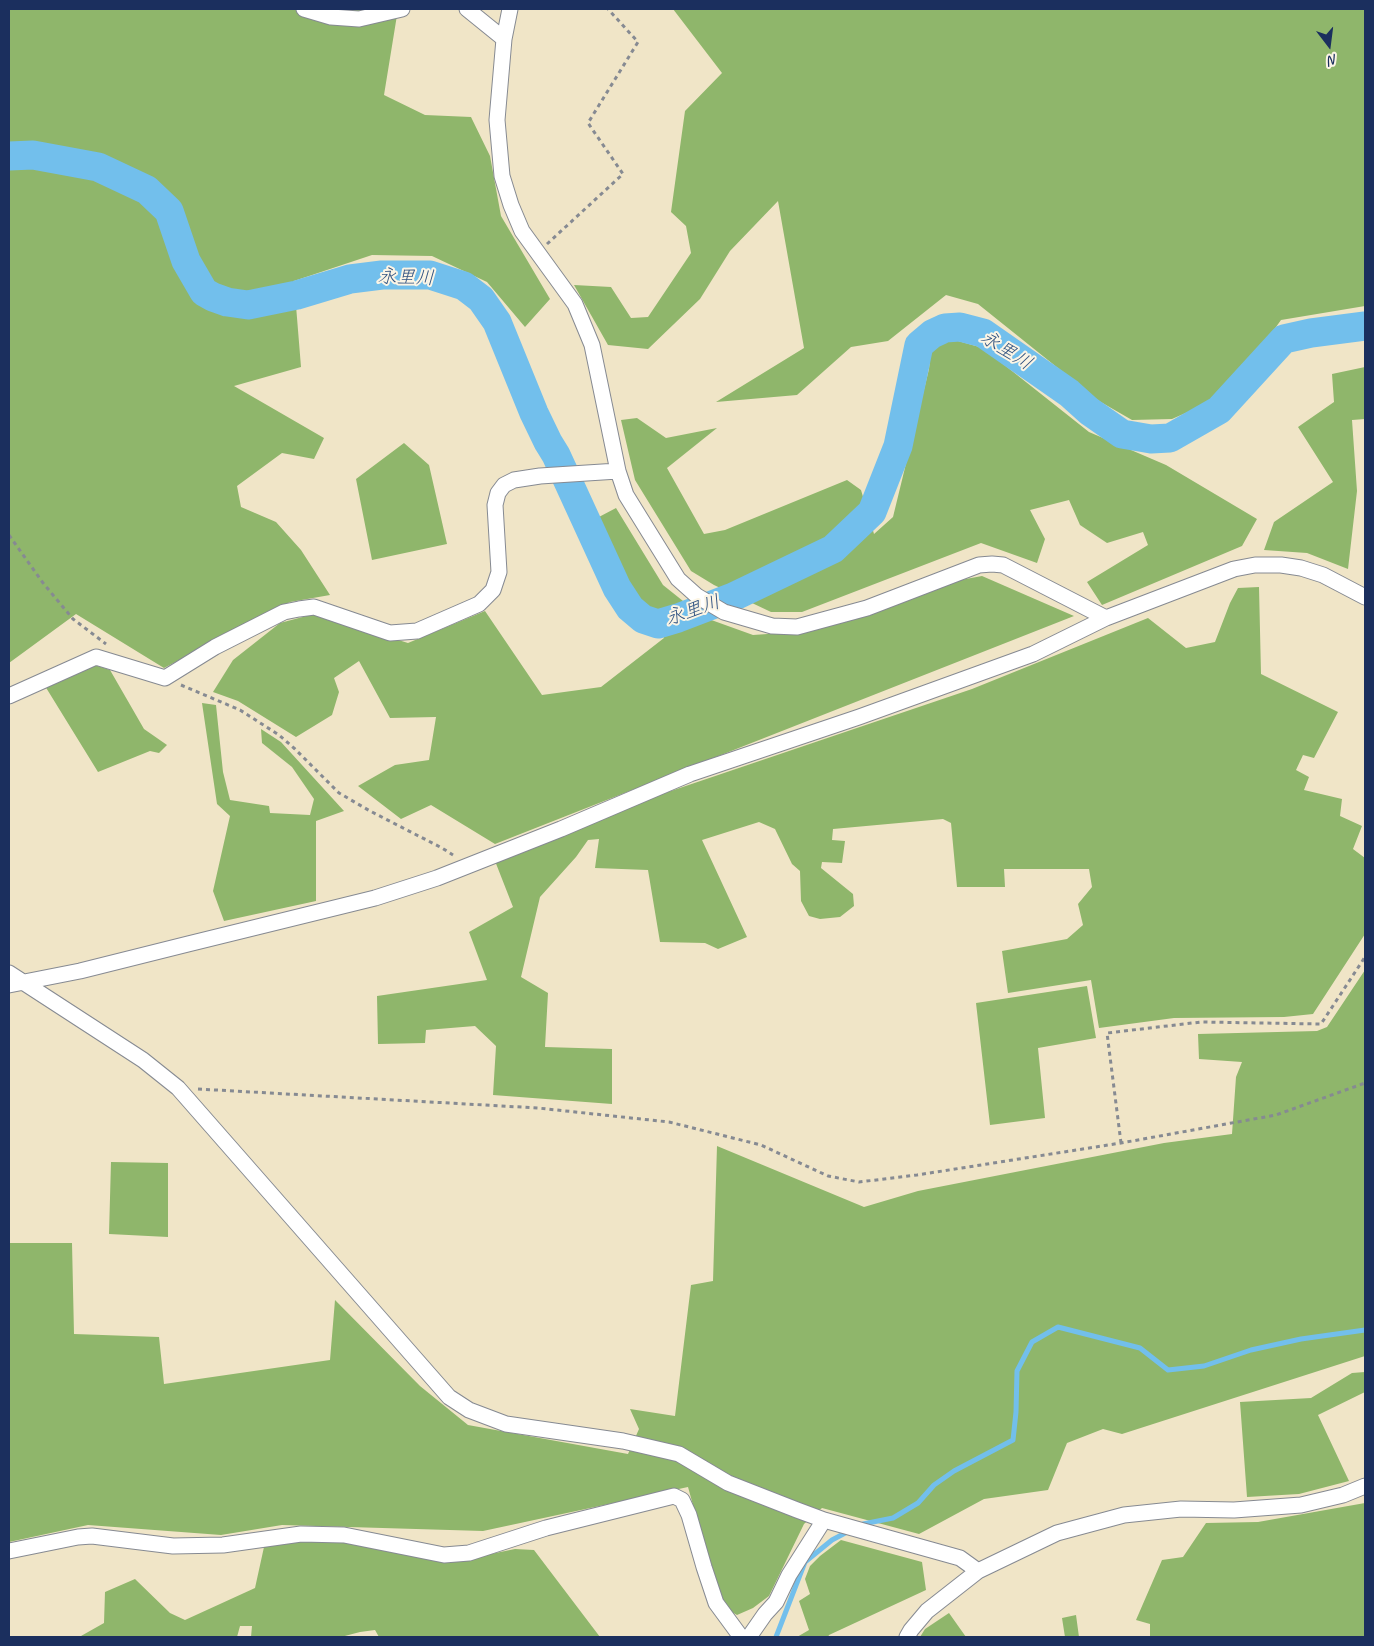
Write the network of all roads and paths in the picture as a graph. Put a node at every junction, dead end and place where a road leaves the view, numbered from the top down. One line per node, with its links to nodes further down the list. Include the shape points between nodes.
1 (304, 9): 2 (street, via 331,17 359,18)
2 (402, 9)
3 (467, 9): 6 (street)
4 (510, 9): 6 (street)
5 (608, 9): 7 (path, via 638,42 588,123 623,174)
6 (504, 40): 7 (street, via 497,120 502,176 522,231)
7 (538, 252): 8 (street, via 575,304 592,345)
8 (618, 471): 11 (street, via 626,495 678,579 697,596 724,612 772,626 797,627 868,608 979,565 992,564 1003,565); 13 (street, via 540,476 504,485 495,505 499,572 492,590 480,604 417,630 390,633 314,607 284,612 214,647)
9 (9, 535): 12 (path, via 73,619)
10 (1365, 597): 11 (street, via 1323,575 1301,568 1255,565 1234,568)
11 (1106, 618): 15 (street, via 1033,654 690,774)
12 (108, 645)
13 (165, 678): 14 (street, via 96,657); 15 (path, via 240,710 296,749 339,793)
14 (9, 696)
15 (469, 866): 18 (street, via 375,898)
16 (1365, 958): 22 (path, via 1320,1024 1202,1022 1107,1033)
17 (9, 972): 18 (street)
18 (24, 982): 19 (street); 21 (street, via 143,1060)
19 (9, 985)
20 (1365, 1083): 22 (path, via 1276,1115)
21 (178, 1088): 22 (path, via 538,1108 669,1122 761,1145 828,1176 860,1182); 24 (street, via 449,1397 470,1410 506,1424 622,1441 678,1454 728,1483)
22 (1121, 1142)
23 (1365, 1486): 26 (street, via 1302,1504 1124,1514 1057,1532)
24 (824, 1520): 26 (street, via 960,1558); 28 (street, via 776,1602)
25 (9, 1551): 27 (street, via 92,1536 193,1546 301,1534 344,1535 444,1554 469,1553 546,1528 674,1496 682,1500 689,1516 716,1603)
26 (978, 1571): 29 (street, via 927,1611)
27 (742, 1637)
28 (749, 1637)
29 (907, 1637)

